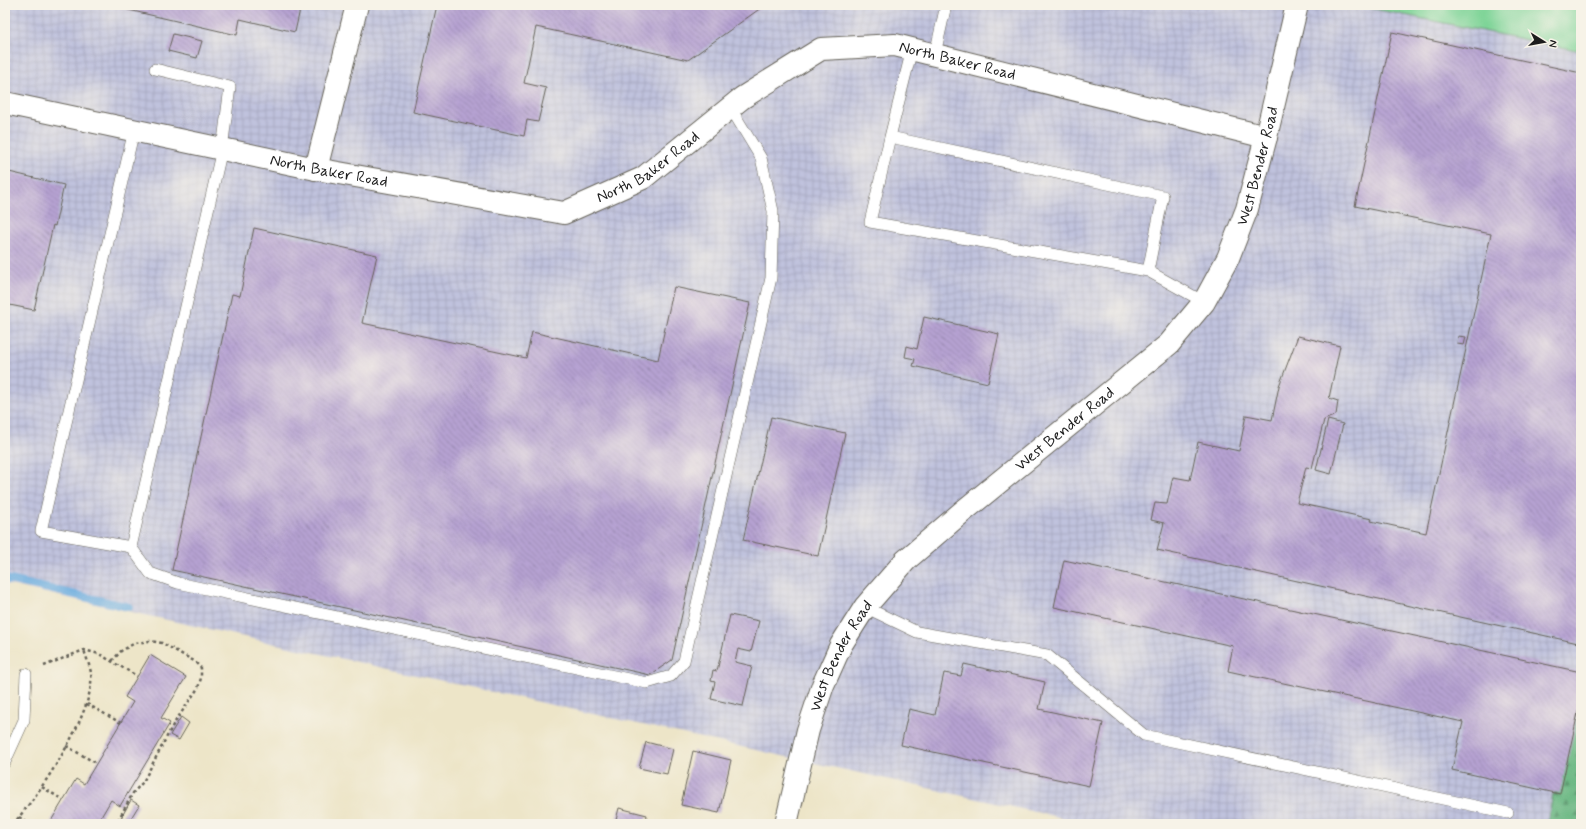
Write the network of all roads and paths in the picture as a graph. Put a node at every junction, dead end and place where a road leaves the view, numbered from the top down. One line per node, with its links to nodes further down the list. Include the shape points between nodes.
1 (357, 5): 13 (street)
2 (946, 5): 5 (lane)
3 (1297, 5): 11 (street, West Bender Road)
4 (912, 49): 5 (street, North Baker Road); 8 (street, North Baker Road, via 895,45 821,49); 10 (lane)
5 (935, 54): 11 (street, North Baker Road)
6 (155, 69): 12 (lane, via 230,87)
7 (5, 103): 9 (street, North Baker Road)
8 (730, 107): 13 (street, North Baker Road, via 644,178 564,213); 16 (lane, via 761,158 773,211 771,278 684,661 671,676 647,683 178,583 150,573)
9 (134, 130): 12 (street, North Baker Road); 16 (lane, via 41,531)
10 (890, 137): 14 (lane, via 1163,196); 14 (lane, via 870,222)
11 (1266, 137): 15 (street, West Bender Road, via 1247,209 1228,258)
12 (222, 149): 13 (street, North Baker Road); 16 (lane)
13 (316, 169)
14 (1148, 271): 15 (lane)
15 (1204, 302): 17 (street, West Bender Road, via 1169,344 961,512 906,560)
16 (131, 547)
17 (865, 607): 29 (lane, via 917,632 1047,655 1144,735); 34 (street, West Bender Road, via 841,645 823,685 808,730)
18 (84, 650): 19 (path); 20 (path); 22 (path, via 91,674)
19 (112, 661): 21 (path); 33 (path, via 121,651 135,643 150,641 162,643 194,661 201,668 198,688 173,725 143,782 133,793)
20 (26, 674): 25 (lane, via 24,720)
21 (137, 676)
22 (87, 704): 23 (path); 24 (path, via 78,727)
23 (121, 723)
24 (66, 746): 26 (path); 27 (path)
25 (5, 762)
26 (96, 763)
27 (42, 787): 28 (path); 30 (path)
28 (63, 800)
29 (1508, 813)
30 (19, 817): 31 (path); 32 (path)
31 (13, 824)
32 (30, 824)
33 (116, 824)
34 (786, 824)

